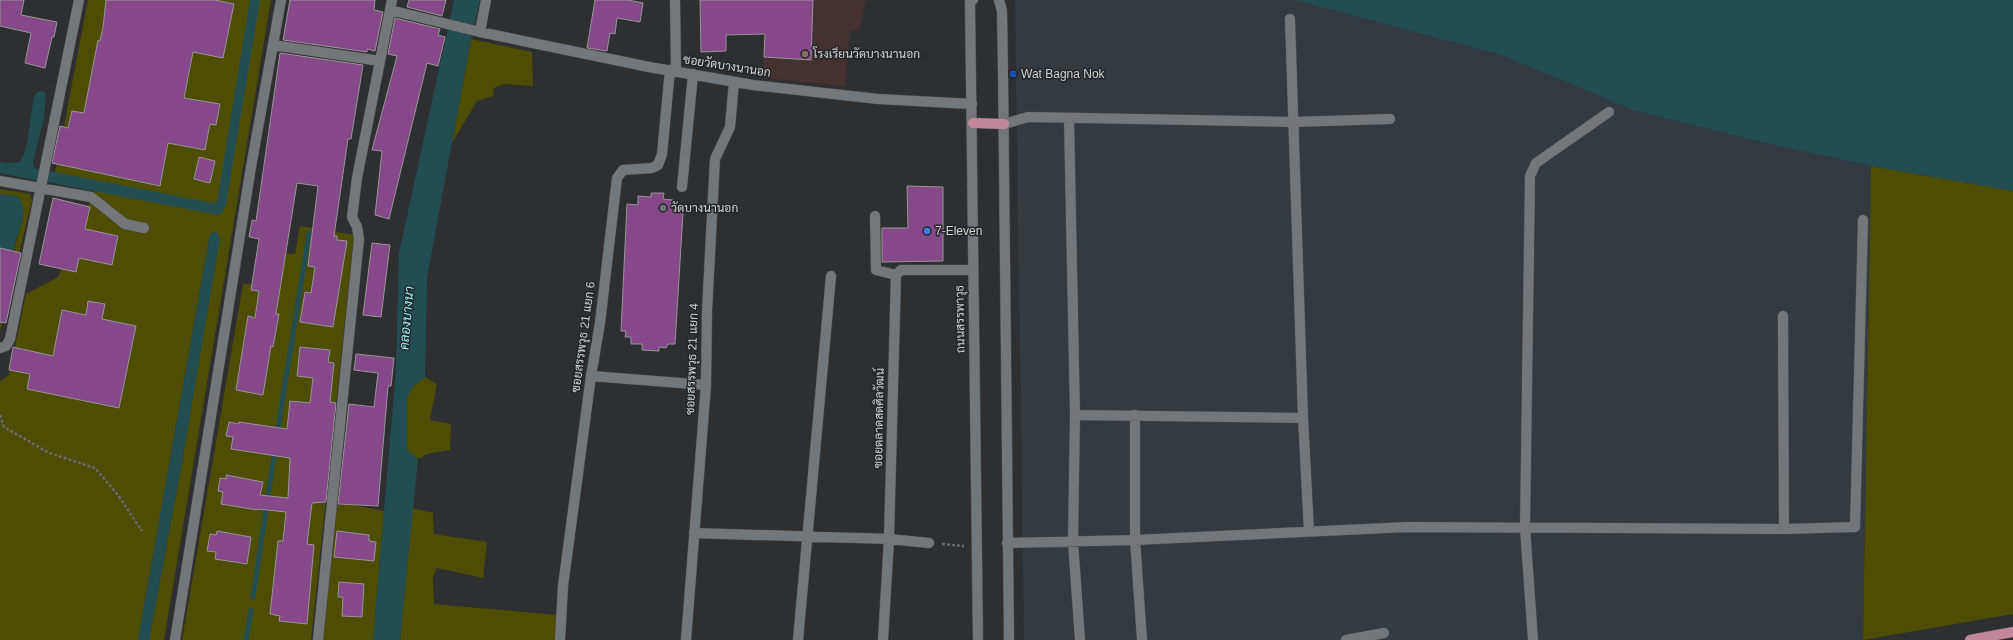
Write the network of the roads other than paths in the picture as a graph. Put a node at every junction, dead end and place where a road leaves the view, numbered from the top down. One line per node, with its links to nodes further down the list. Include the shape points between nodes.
1 (79, 0): 23 (street)
2 (281, 0): 10 (street)
3 (486, 0): 9 (street)
4 (675, 0): 12 (street)
5 (999, 0): 21 (street, via 1002,11)
6 (970, 1): 15 (street, ถนนสรรพาวุธ)
7 (391, 5): 9 (street, ซอยวัดบางนานอก, via 436,22); 11 (street)
8 (1290, 19): 19 (street)
9 (477, 31): 12 (street, ซอยวัดบางนานอก)
10 (273, 44): 11 (street); 50 (street)
11 (380, 61): 51 (street, via 352,217 359,239)
12 (673, 71): 13 (street, ซอยวัดบางนานอก); 33 (street, ซอยสรรพวุธ 21 แยก 6, via 662,154 658,164 652,168 623,170 617,178 600,323)
13 (693, 74): 14 (street, ซอยวัดบางนานอก); 24 (street)
14 (734, 82): 15 (street, ซอยวัดบางนานอก, via 878,99); 34 (street, ซอยสรรพวุธ 21 แยก 4, via 730,127 715,160 706,311)
15 (972, 104): 20 (street, ถนนสรรพาวุธ)
16 (1609, 112): 38 (street, via 1536,163 1530,176)
17 (1069, 118): 19 (street); 21 (street, via 1028,117); 35 (street)
18 (1390, 119): 19 (street)
19 (1293, 122): 37 (street)
20 (973, 123): 21 (main road); 28 (street, ถนนสรรพาวุธ)
21 (1004, 124): 47 (street)
22 (0, 181): 23 (street)
23 (41, 186): 27 (street, via 90,197 125,224); 32 (street, via 10,339 6,346)
24 (682, 187)
25 (875, 216): 29 (street, via 876,270)
26 (1863, 220): 39 (street, via 1855,527)
27 (144, 228)
28 (972, 270): 29 (street, via 901,270); 56 (street, ถนนสรรพาวุธ)
29 (896, 275): 43 (street, ซอยตลาดสดศิลวัฒน์)
30 (831, 276): 42 (street)
31 (1783, 316): 39 (street)
32 (0, 348)
33 (591, 376): 34 (street); 52 (street, ซอยสรรพวุธ 21 แยก 6, via 563,586)
34 (706, 385): 41 (street, ซอยสรรพวุธ 21 แยก 4)
35 (1075, 415): 36 (street); 45 (street)
36 (1135, 415): 37 (street); 44 (street)
37 (1303, 418): 40 (street)
38 (1525, 528): 39 (street); 40 (street, via 1408,527); 61 (street)
39 (1784, 529)
40 (1309, 532): 44 (street)
41 (694, 533): 42 (street); 53 (street, ซอยสรรพวุธ 21 แยก 4)
42 (809, 536): 43 (street); 54 (street)
43 (889, 539): 46 (street); 55 (street, ซอยตลาดสดศิลวัฒน์)
44 (1135, 540): 45 (street); 59 (street)
45 (1073, 542): 47 (street); 58 (street)
46 (929, 543)
47 (1007, 543): 57 (street)
48 (2013, 632): 62 (main road)
49 (1384, 633): 60 (street)
50 (175, 640)
51 (318, 640)
52 (560, 640)
53 (686, 640)
54 (798, 640)
55 (883, 640)
56 (978, 640)
57 (1009, 640)
58 (1080, 640)
59 (1142, 640)
60 (1346, 640)
61 (1533, 640)
62 (1970, 640)

